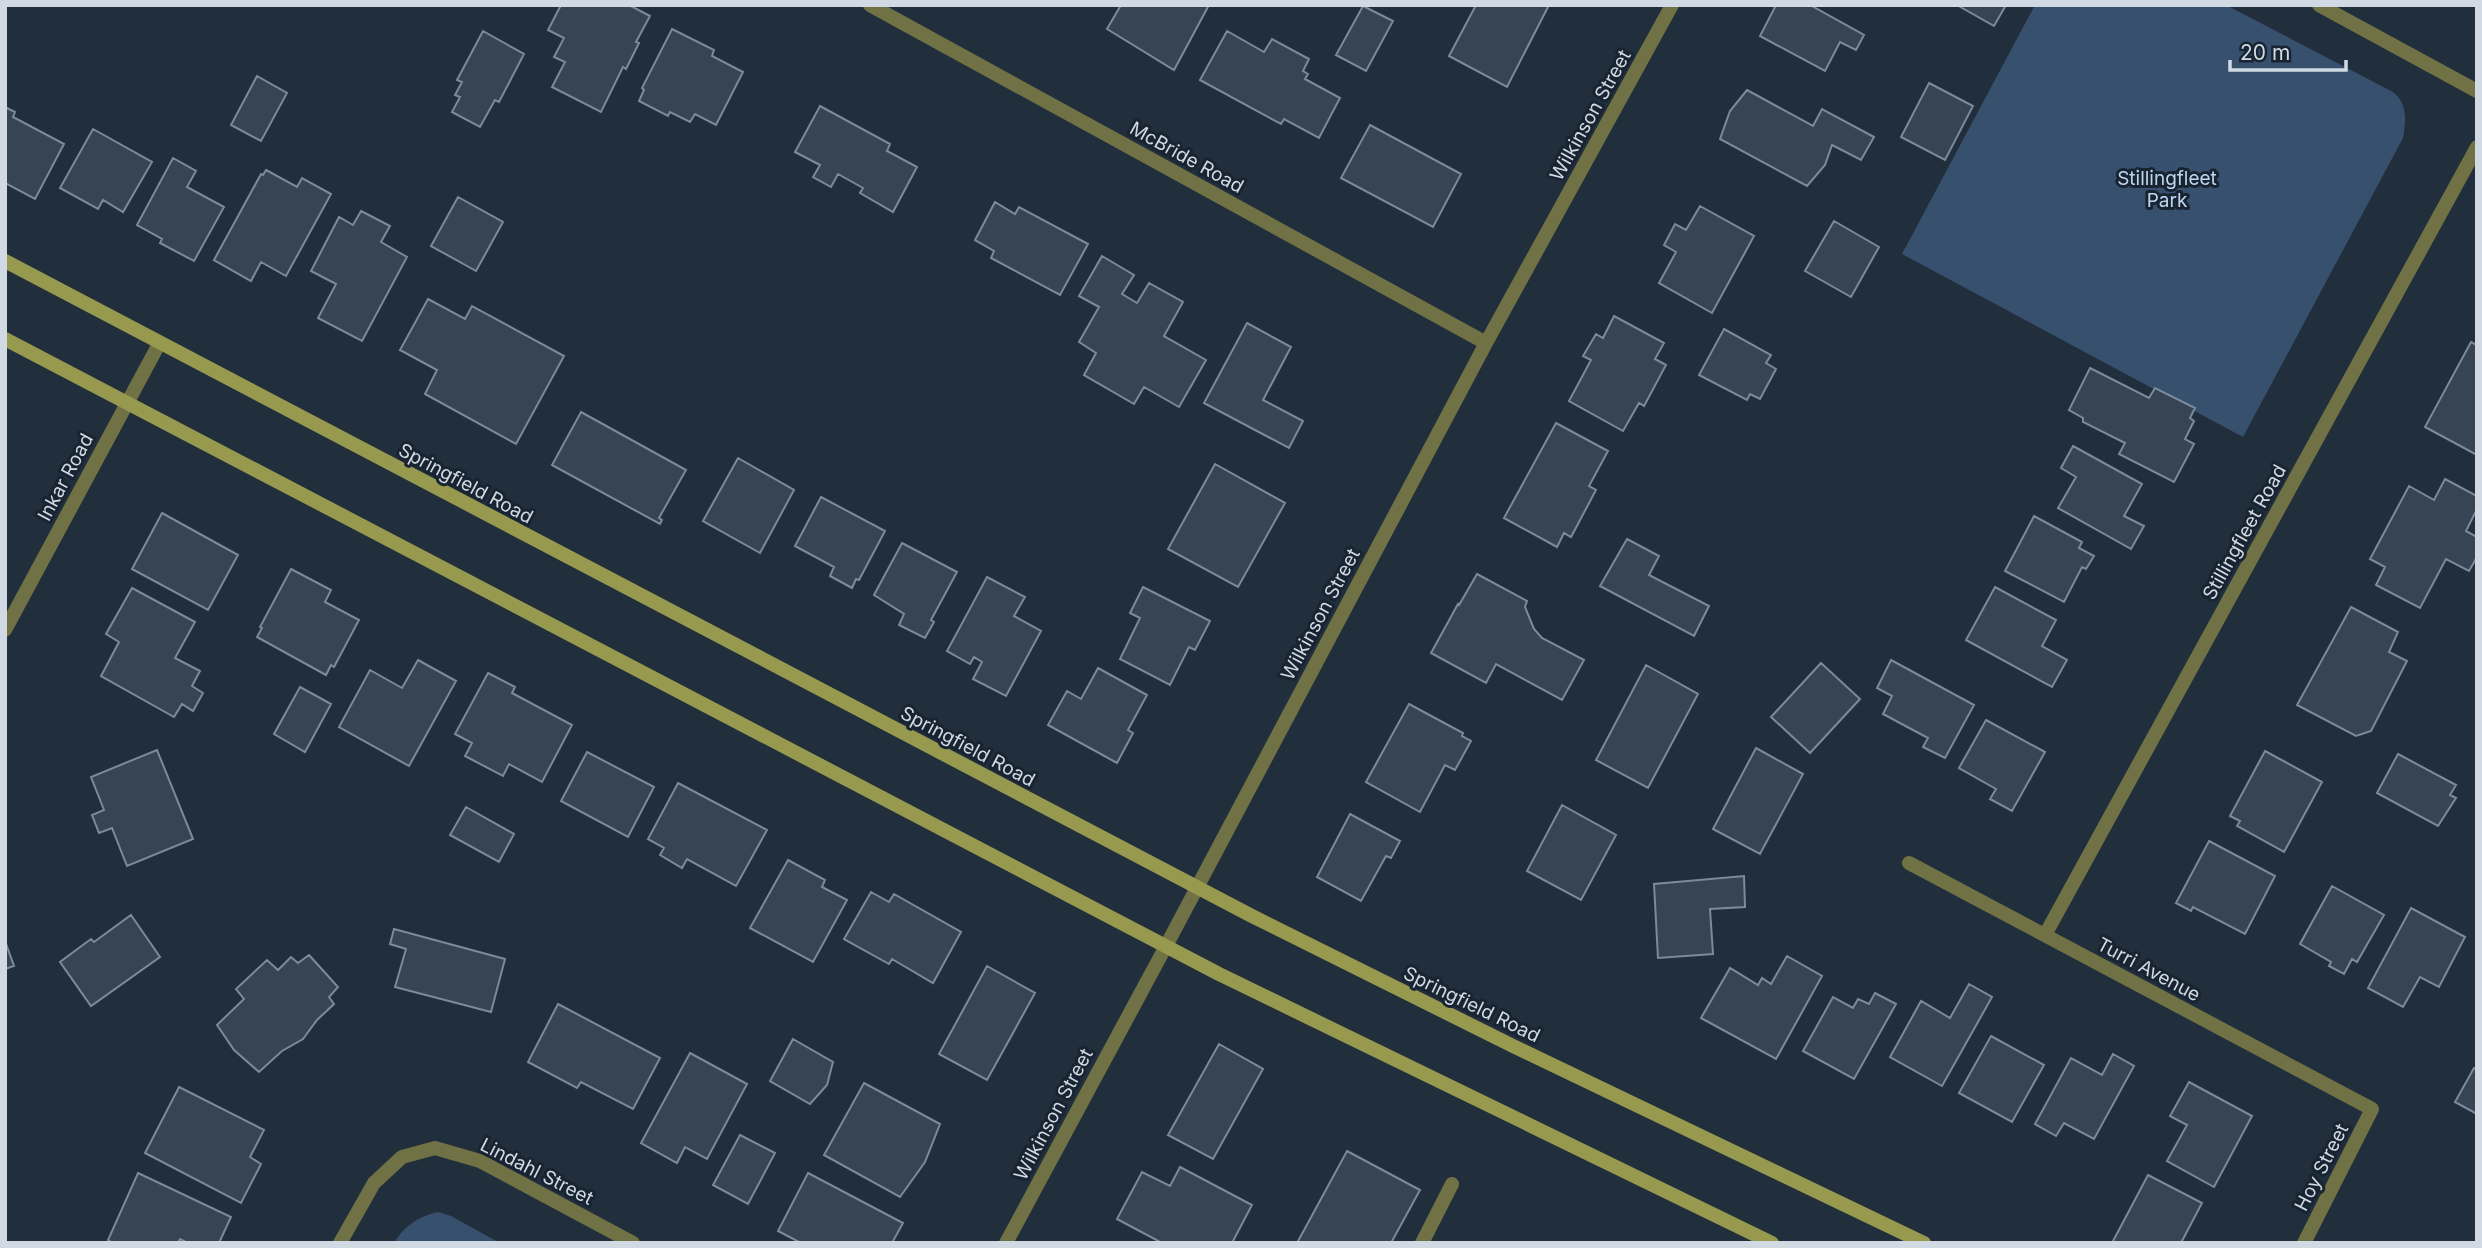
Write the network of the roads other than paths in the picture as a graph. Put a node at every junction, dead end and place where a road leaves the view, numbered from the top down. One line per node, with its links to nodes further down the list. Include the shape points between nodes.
1 (870, 5): 8 (street, McBride Road)
2 (1672, 5): 8 (street, Wilkinson Street)
3 (2319, 5): 4 (street)
4 (2477, 91)
5 (2477, 147): 14 (street, Stillingfleet Road)
6 (5, 261): 9 (main road, Springfield Road)
7 (5, 340): 10 (main road)
8 (1486, 343): 13 (street, Wilkinson Street)
9 (159, 344): 10 (street, Inkar Road); 13 (main road, Springfield Road)
10 (126, 404): 11 (street, Inkar Road); 15 (main road)
11 (5, 630)
12 (1909, 863): 14 (street, Turri Avenue)
13 (1196, 887): 15 (street, Wilkinson Street); 23 (main road, Springfield Road, via 1515,1047)
14 (2045, 935): 16 (street, Turri Avenue)
15 (1166, 946): 20 (street, Wilkinson Street); 22 (main road)
16 (2372, 1109): 24 (street, Hoy Street)
17 (1452, 1184): 21 (street)
18 (340, 1243): 19 (street, Lindahl Street, via 374,1183 402,1157 435,1148 480,1161)
19 (633, 1243)
20 (1006, 1243)
21 (1422, 1243)
22 (1772, 1243)
23 (1924, 1243)
24 (2304, 1243)

